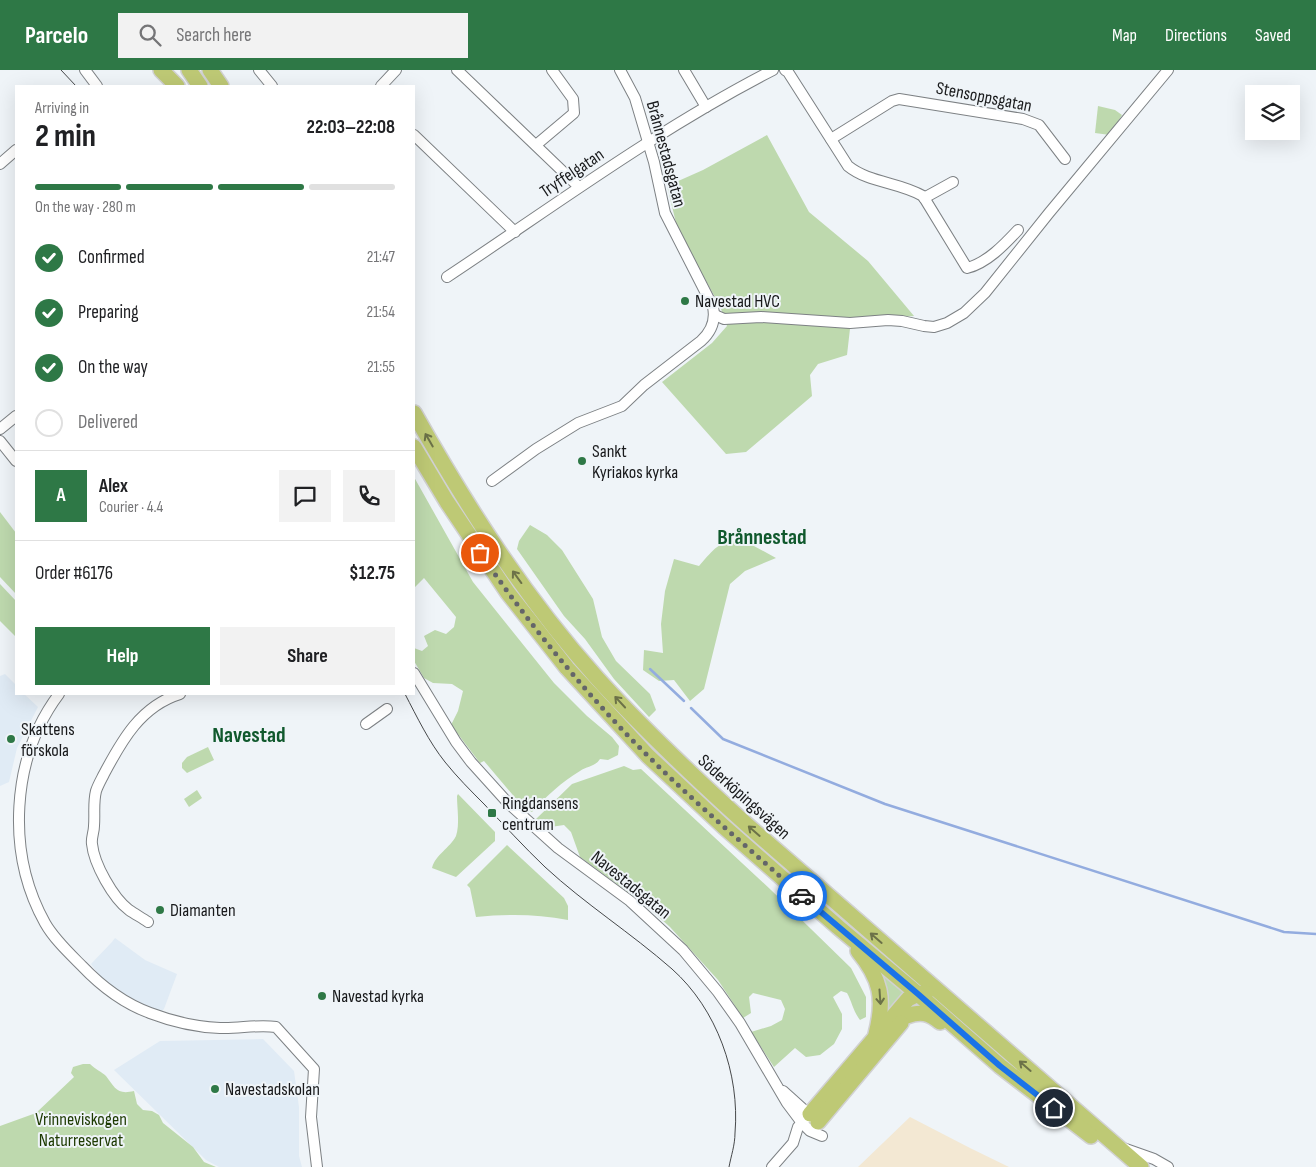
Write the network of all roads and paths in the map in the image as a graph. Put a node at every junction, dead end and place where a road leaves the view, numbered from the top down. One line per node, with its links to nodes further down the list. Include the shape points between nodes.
1 (85, 70): 14 (street)
2 (161, 70): 15 (highway)
3 (189, 70): 16 (highway)
4 (212, 70): 17 (highway)
5 (259, 70): 18 (street)
6 (396, 70): 19 (street)
7 (456, 70): 24 (street)
8 (552, 70): 24 (street, via 573,99 574,113)
9 (620, 70): 23 (street, Brånnestadsgatan, via 635,98)
10 (684, 70): 20 (street)
11 (773, 70): 20 (street, Tryffelgatan)
12 (1168, 70): 34 (street, via 986,293 947,323 934,327 888,320 850,323)
13 (788, 71): 22 (street)
14 (96, 85)
15 (176, 85)
16 (199, 85)
17 (221, 85)
18 (271, 85)
19 (382, 85)
20 (706, 107): 23 (street, Tryffelgatan)
21 (415, 136): 32 (street)
22 (831, 139): 26 (street, Stensoppsgatan, via 900,99 1023,119 1040,125); 30 (street, via 848,166 858,175 913,190)
23 (648, 143): 29 (street, Tryffelgatan); 34 (street, Brånnestadsgatan, via 665,214)
24 (536, 145): 29 (street)
25 (15, 151): 27 (street)
26 (1065, 159)
27 (0, 164)
28 (952, 182): 30 (street)
29 (579, 187): 32 (street, Tryffelgatan)
30 (924, 198): 31 (street, via 967,268 978,266)
31 (1018, 230)
32 (515, 232): 33 (street, Tryffelgatan)
33 (447, 276)
34 (715, 315): 41 (street, via 708,334 701,341 622,406 578,422)
35 (415, 416): 49 (highway, Söderköpingsvägen, one-way to 35, via 689,773 596,677 514,574)
36 (15, 417): 37 (street)
37 (0, 429)
38 (0, 441): 40 (street)
39 (415, 449): 48 (highway, Söderköpingsvägen, via 508,593 584,688 688,794)
40 (15, 460)
41 (492, 481)
42 (415, 675): 55 (street, Navestadsgatan, via 456,742 508,803 558,848 642,911 683,950 740,1023 778,1088)
43 (58, 695): 57 (street, via 32,746 19,817 21,857 45,923 67,952 101,985 142,1009 174,1020 219,1028 276,1027 314,1069 311,1117)
44 (177, 695): 47 (street, via 161,701 128,732 100,780 94,800 92,844 98,865 120,901)
45 (387, 709): 46 (street)
46 (366, 724)
47 (148, 922)
48 (838, 927): 50 (highway, Söderköpingsvägen); 53 (highway, one-way to 53, via 865,960 880,988 881,1016)
49 (913, 970): 50 (highway); 51 (highway, Söderköpingsvägen)
50 (918, 994): 51 (highway); 52 (highway); 53 (highway, via 908,999); 54 (highway, Söderköpingsvägen)
51 (945, 996): 56 (highway, Söderköpingsvägen, one-way to 51)
52 (907, 1016): 54 (highway, via 924,1013 934,1017); 55 (highway)
53 (875, 1037): 55 (highway)
54 (1000, 1066): 59 (highway, Söderköpingsvägen)
55 (810, 1122): 58 (street, via 807,1135 793,1143)
56 (1118, 1146): 60 (highway, Söderköpingsvägen); 61 (street, Söderköpingsvägen)
57 (317, 1167)
58 (772, 1167)
59 (1129, 1167)
60 (1141, 1167)
61 (1168, 1167)

